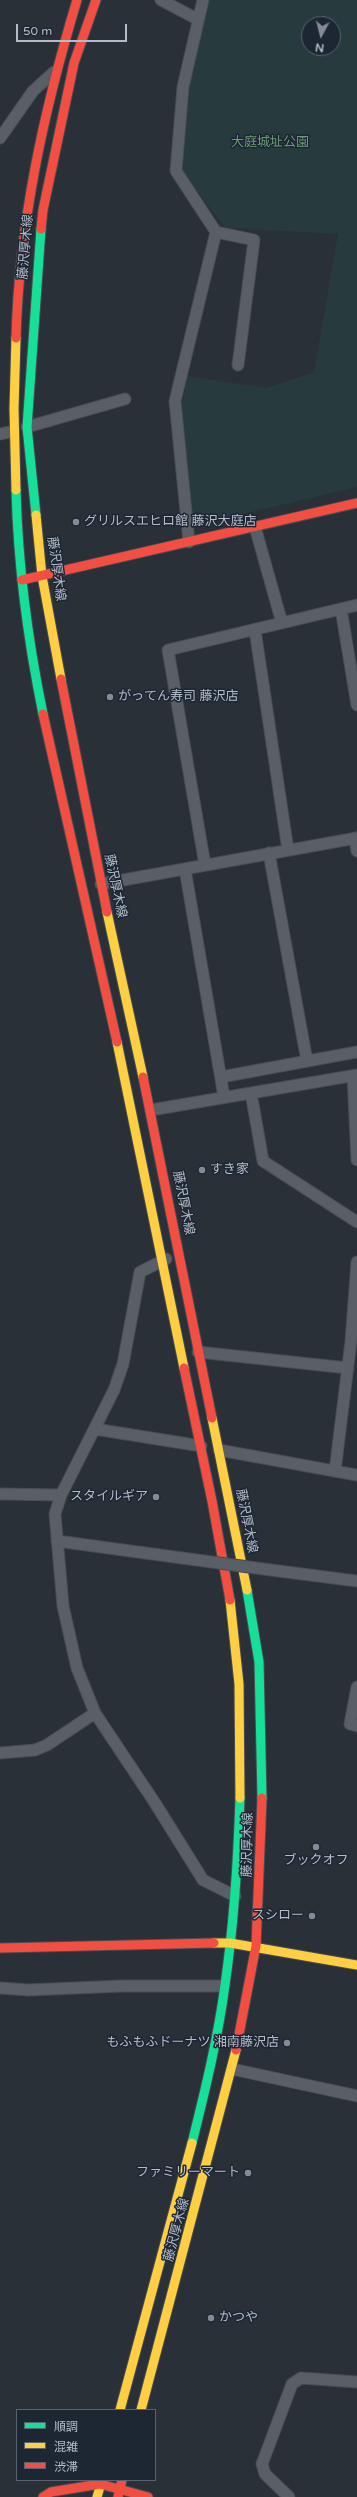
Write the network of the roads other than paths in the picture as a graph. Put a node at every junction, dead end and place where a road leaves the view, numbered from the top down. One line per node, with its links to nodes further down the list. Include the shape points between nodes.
1 (77, 0): 6 (main road, 藤沢厚木線)
2 (96, 0): 11 (main road, 藤沢厚木線, via 74,63 43,210)
3 (161, 0): 5 (street)
4 (203, 0): 5 (street)
5 (197, 19): 8 (street, via 183,87 176,171)
6 (54, 72): 7 (street, via 33,91); 12 (main road, 藤沢厚木線, via 26,208)
7 (0, 138)
8 (216, 232): 9 (street, via 254,240); 15 (street, via 175,401)
9 (238, 365)
10 (125, 399): 11 (street)
11 (27, 427): 16 (main road, 藤沢厚木線)
12 (5, 433): 17 (main road, 藤沢厚木線)
13 (357, 503): 14 (main road)
14 (254, 527): 15 (main road); 20 (street)
15 (189, 542): 16 (main road)
16 (42, 576): 17 (main road); 29 (main road, 藤沢厚木線)
17 (22, 580): 40 (main road, 藤沢厚木線, via 32,656 96,940)
18 (357, 605): 19 (street)
19 (341, 609): 20 (street); 22 (street)
20 (282, 623): 21 (street)
21 (255, 630): 24 (street); 27 (street, via 168,650)
22 (357, 705)
23 (356, 838): 24 (street); 25 (street)
24 (288, 850): 26 (street)
25 (357, 851)
26 (269, 854): 27 (street); 31 (street)
27 (205, 865): 28 (street)
28 (185, 869): 29 (street); 33 (street)
29 (101, 884): 36 (main road, 藤沢厚木線)
30 (357, 1052): 31 (street)
31 (307, 1061): 33 (street)
32 (355, 1075): 34 (street); 37 (street)
33 (220, 1077): 35 (street)
34 (251, 1093): 35 (street); 38 (street, via 263,1161)
35 (224, 1097): 36 (street)
36 (151, 1110): 39 (main road, 藤沢厚木線)
37 (357, 1160)
38 (357, 1222)
39 (180, 1255): 40 (street); 43 (main road, 藤沢厚木線)
40 (161, 1260): 45 (street, via 140,1272 123,1364 114,1390); 46 (main road, 藤沢厚木線)
41 (357, 1262): 42 (street)
42 (354, 1341): 44 (street)
43 (198, 1352): 44 (street); 47 (main road, 藤沢厚木線)
44 (348, 1368): 48 (street)
45 (95, 1429): 46 (street); 51 (street)
46 (201, 1446): 58 (main road, 藤沢厚木線, via 231,1601 238,1664 242,1771)
47 (219, 1450): 48 (street); 60 (main road, 藤沢厚木線, via 250,1601 259,1662 262,1774)
48 (335, 1471): 49 (street)
49 (357, 1475)
50 (0, 1494): 51 (street)
51 (60, 1495): 52 (street, via 55,1514)
52 (57, 1542): 53 (street, bridge); 55 (street, via 63,1606 71,1644)
53 (357, 1581)
54 (357, 1688): 56 (street, via 350,1724)
55 (94, 1714): 57 (street, via 35,1750); 58 (street, via 204,1880)
56 (357, 1726)
57 (0, 1753)
58 (235, 1896): 59 (main road, 藤沢厚木線)
59 (230, 1943): 60 (main road); 61 (main road); 63 (main road, 藤沢厚木線)
60 (256, 1946): 62 (main road); 65 (main road, 藤沢厚木線)
61 (0, 1948)
62 (357, 1965)
63 (224, 1986): 64 (street, via 122,1986 28,1990); 68 (main road, 藤沢厚木線, via 219,2022 185,2170)
64 (0, 1988)
65 (232, 2069): 66 (street); 69 (main road, 藤沢厚木線)
66 (357, 2096)
67 (357, 2382): 75 (street, via 301,2378 292,2384 262,2464 265,2474)
68 (120, 2409)
69 (141, 2409)
70 (101, 2482): 71 (main road); 72 (main road, via 51,2492); 73 (main road)
71 (120, 2489): 74 (main road)
72 (43, 2497)
73 (97, 2497)
74 (148, 2497)
75 (289, 2497)

